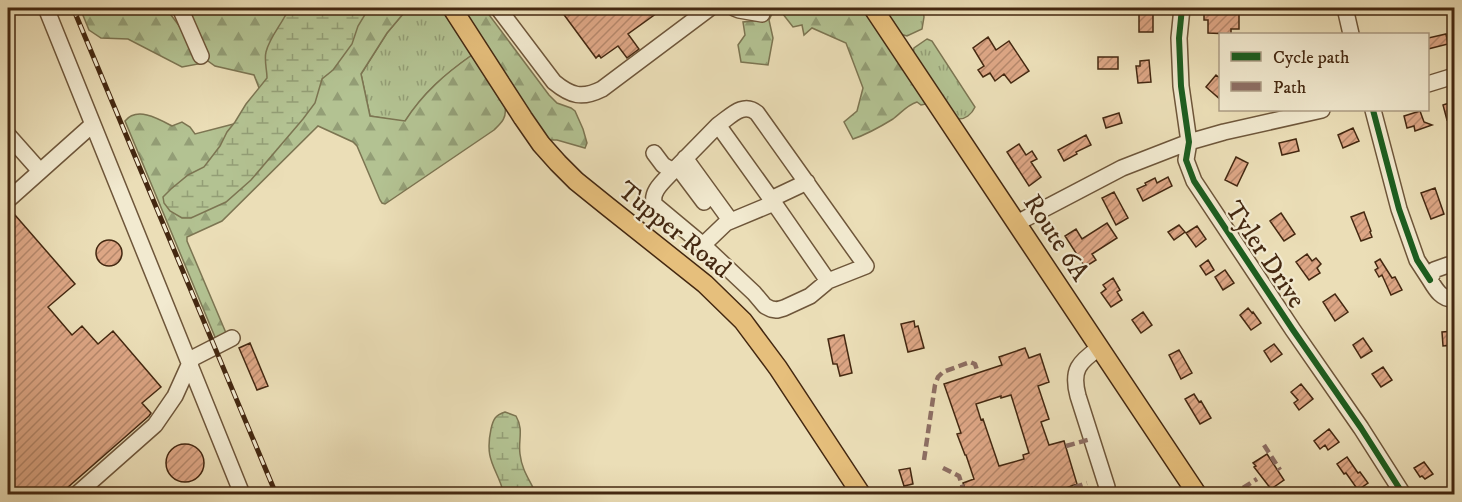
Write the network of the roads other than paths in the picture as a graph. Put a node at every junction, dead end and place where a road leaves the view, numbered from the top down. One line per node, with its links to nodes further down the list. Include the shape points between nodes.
1 (46, 8): 17 (street)
2 (180, 8): 12 (street)
3 (452, 8): 39 (main road, Tupper Road, via 541,144 558,163 705,284 742,321 778,368)
4 (498, 8): 5 (street, via 554,82 578,95 602,89)
5 (710, 8)
6 (734, 8): 10 (street)
7 (873, 8): 28 (main road, Route 6A)
8 (1182, 8): 20 (street, Tyler Drive, via 1181,86)
9 (1345, 8): 11 (street)
10 (762, 14)
11 (1351, 33)
12 (201, 56)
13 (1455, 76): 14 (street)
14 (1429, 84)
15 (1318, 111): 20 (street)
16 (1373, 111): 31 (street, via 1417,260)
17 (92, 125): 23 (street); 36 (street)
18 (718, 125): 22 (street); 24 (street, via 741,109 753,109); 26 (street)
19 (8, 135): 23 (street)
20 (1189, 142): 28 (street, via 1122,168); 42 (street, Tyler Drive, via 1186,160 1194,181)
21 (654, 153): 22 (street, via 663,165)
22 (678, 166): 27 (street); 29 (street, via 655,192 653,201)
23 (40, 171): 25 (street)
24 (807, 182): 26 (street); 32 (street, via 866,266)
25 (8, 200)
26 (772, 201): 27 (street); 32 (street)
27 (726, 223): 29 (street)
28 (1017, 223): 35 (main road, Route 6A)
29 (703, 245): 32 (street, via 771,309 784,308 810,296)
30 (1455, 266): 31 (street, via 1434,270)
31 (1430, 280): 33 (street, via 1438,293)
32 (828, 281)
33 (1455, 299)
34 (232, 338): 36 (street, via 193,358)
35 (1099, 348): 40 (street, via 1078,366 1075,384 1107,487); 41 (main road, Route 6A)
36 (189, 364): 37 (street, via 175,396 155,425); 38 (street)
37 (77, 495)
38 (242, 495)
39 (861, 495)
40 (1104, 495)
41 (1197, 495)
42 (1403, 495)

